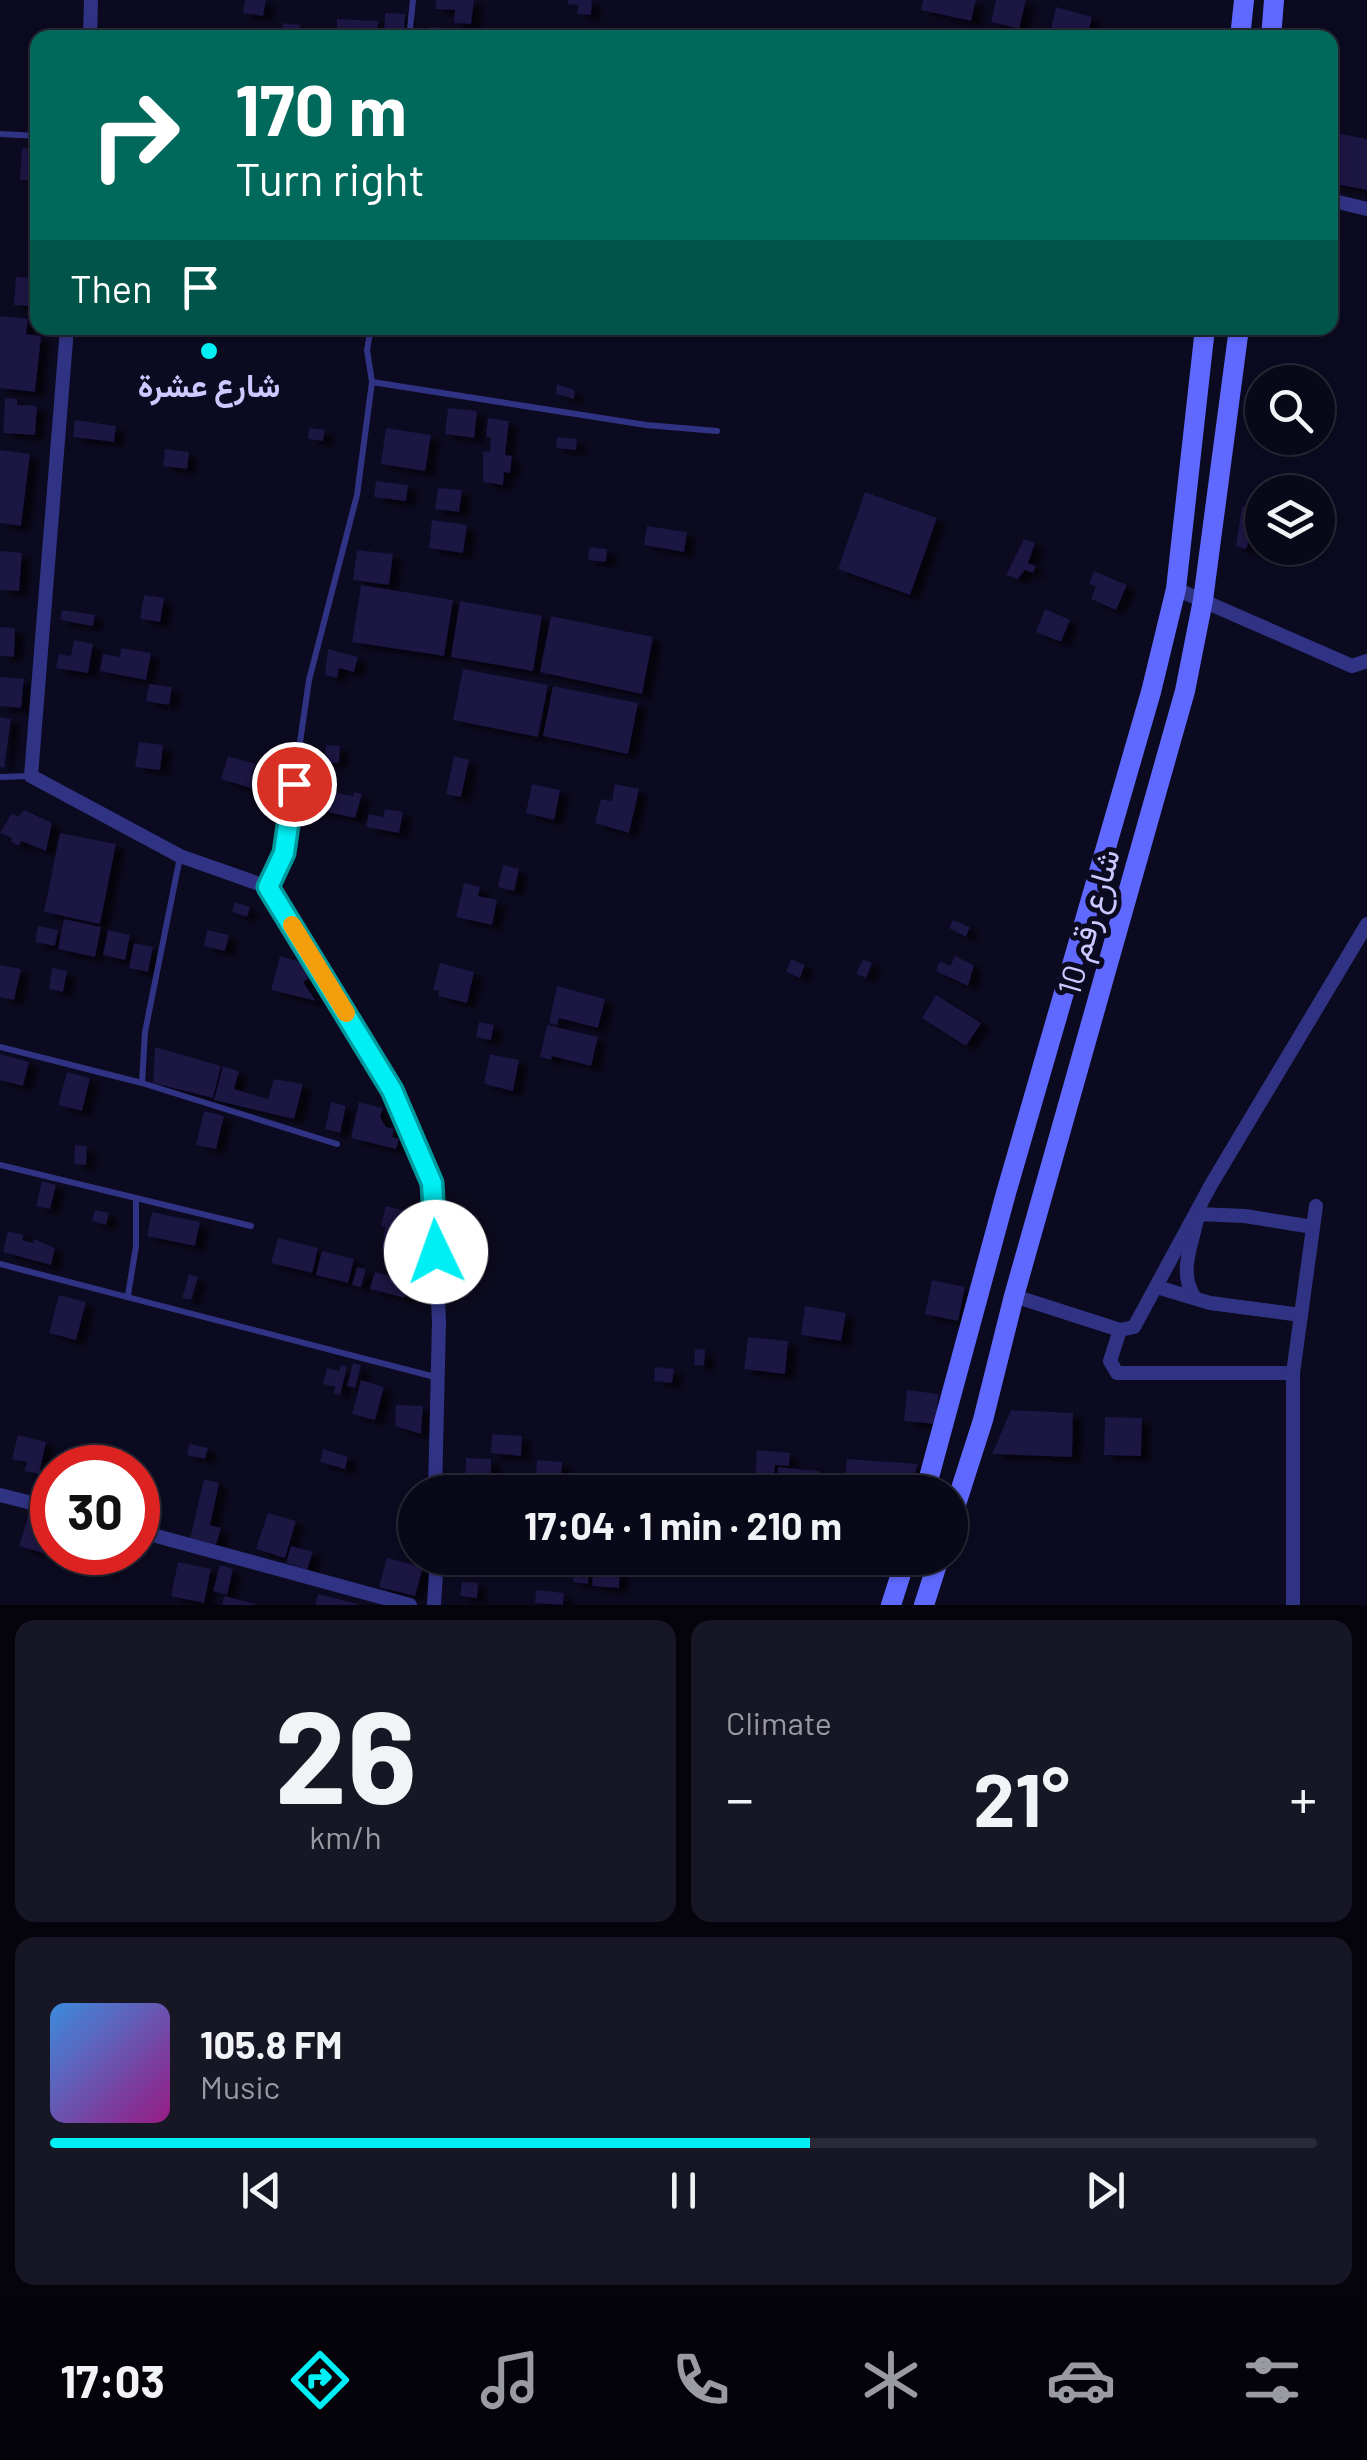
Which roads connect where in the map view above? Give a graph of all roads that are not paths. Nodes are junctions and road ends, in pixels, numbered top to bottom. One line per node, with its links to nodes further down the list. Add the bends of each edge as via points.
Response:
1 (91, 0): 5 (street)
2 (413, 0): 6 (lane)
3 (1244, 0): 7 (main road)
4 (1274, 0): 8 (main road)
5 (90, 30)
6 (411, 30)
7 (1241, 30)
8 (1271, 30)
9 (0, 134): 10 (lane)
10 (30, 136)
11 (1338, 202): 12 (street)
12 (1367, 209)
13 (66, 335): 22 (street)
14 (369, 335): 17 (lane)
15 (1204, 335): 19 (main road, شارع رقم 10)
16 (1238, 335): 20 (main road, شارع رقم 10)
17 (372, 382): 18 (lane); 25 (lane, via 357,495 310,680 284,853)
18 (718, 431)
19 (1176, 588): 20 (street); 46 (main road, شارع رقم 10)
20 (1204, 600): 21 (street, via 1352,666); 39 (main road, شارع رقم 10, via 1186,691)
21 (1367, 661)
22 (30, 776): 23 (lane); 24 (street)
23 (0, 777)
24 (180, 856): 25 (street); 28 (lane, via 145,1032)
25 (268, 887): 44 (street, via 392,1090 432,1183 440,1321)
26 (1367, 924): 33 (street)
27 (0, 1047): 28 (lane)
28 (142, 1084): 29 (lane)
29 (337, 1144)
30 (0, 1166): 31 (lane)
31 (136, 1199): 34 (lane); 38 (lane)
32 (1316, 1206): 35 (street)
33 (1198, 1214): 35 (street); 37 (street); 40 (street, via 1185,1268)
34 (251, 1226)
35 (1313, 1227): 41 (street)
36 (0, 1264): 38 (lane)
37 (1157, 1287): 40 (street); 42 (street, via 1134,1327)
38 (128, 1294): 44 (lane)
39 (1014, 1296): 42 (street); 47 (main road, شارع رقم 10)
40 (1195, 1298): 41 (street)
41 (1301, 1315): 43 (street)
42 (1120, 1330): 43 (street, via 1110,1361 1117,1374)
43 (1293, 1373): 58 (street)
44 (436, 1377): 45 (street)
45 (435, 1475)
46 (929, 1475)
47 (965, 1475)
48 (0, 1495): 49 (street)
49 (30, 1502)
50 (160, 1538): 54 (street)
51 (437, 1575): 55 (street)
52 (900, 1575): 56 (main road)
53 (934, 1575): 57 (main road)
54 (410, 1605)
55 (434, 1605)
56 (890, 1605)
57 (924, 1605)
58 (1294, 1605)

